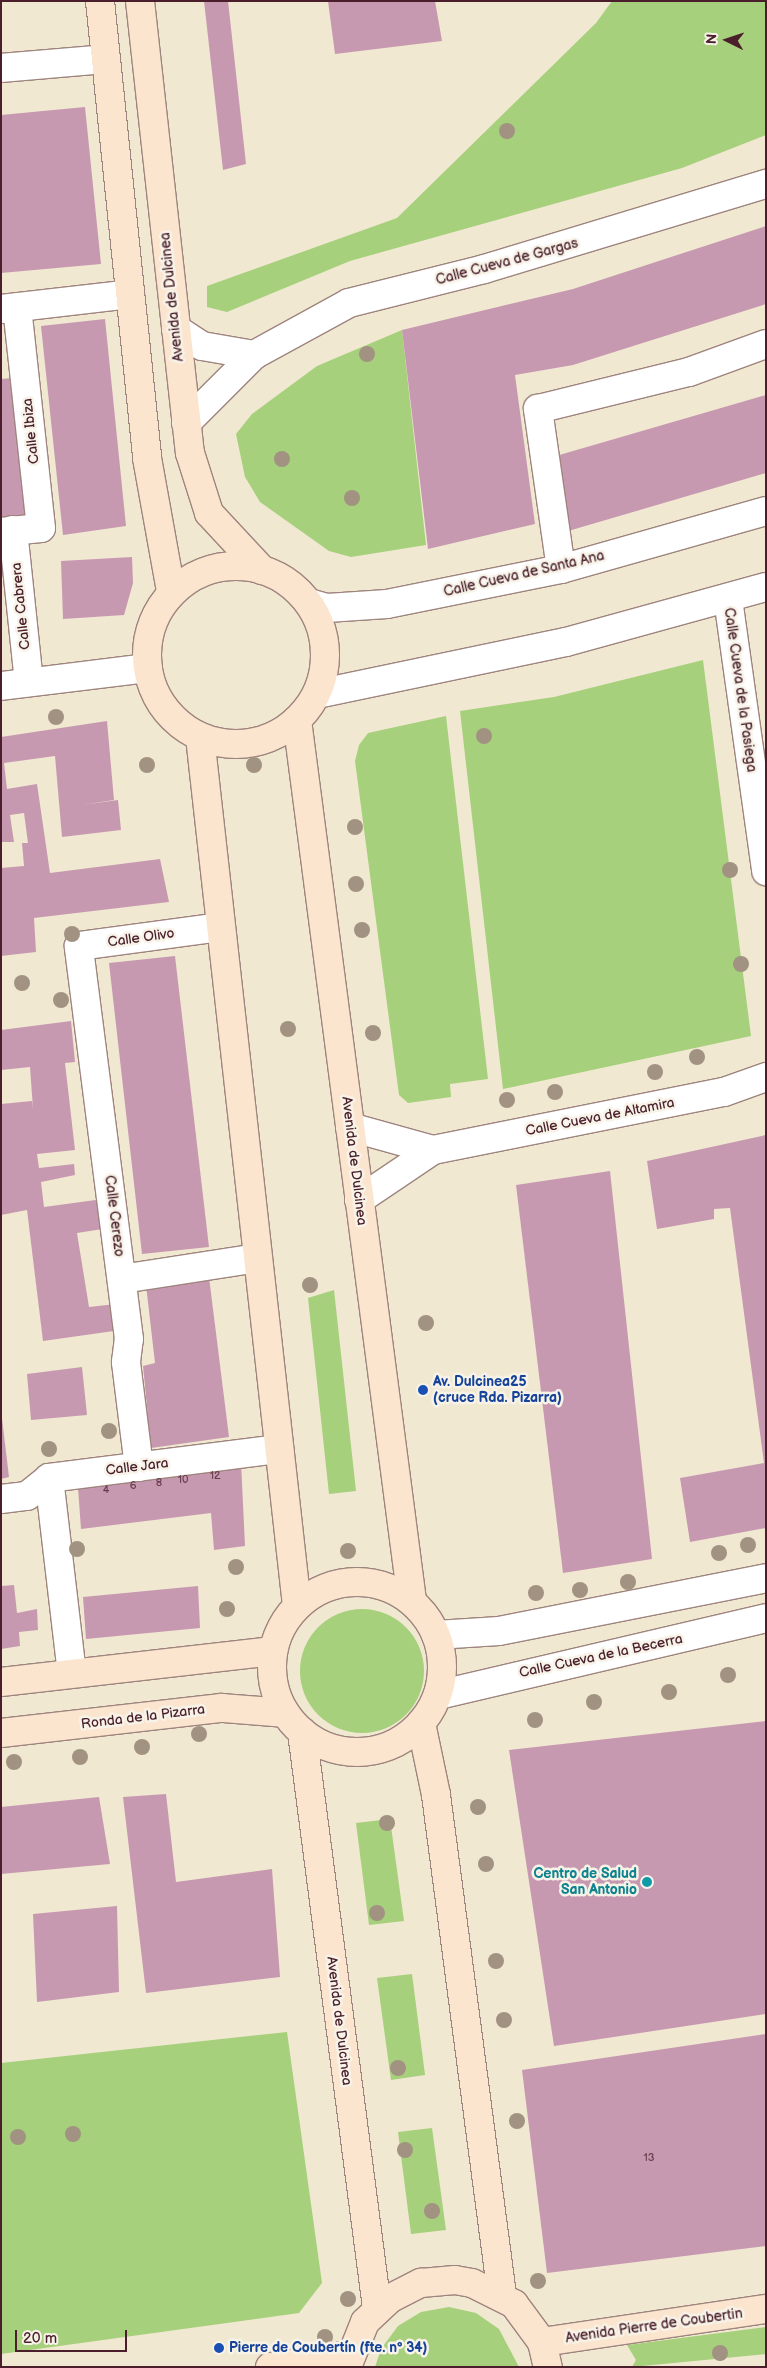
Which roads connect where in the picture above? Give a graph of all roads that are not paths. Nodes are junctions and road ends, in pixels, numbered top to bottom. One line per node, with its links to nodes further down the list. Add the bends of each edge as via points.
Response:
1 (100, 1): 3 (main road)
2 (140, 1): 8 (main road, Avenida de Dulcinea)
3 (106, 59): 4 (street); 6 (main road)
4 (1, 68)
5 (766, 184): 10 (street, Calle Cueva de Gargas, via 503,264 349,304)
6 (130, 294): 7 (street); 17 (main road, via 147,458)
7 (9, 308): 13 (street, Calle Ibiza, via 42,528)
8 (176, 329): 10 (street, via 202,346); 11 (main road, Avenida de Dulcinea)
9 (766, 344): 14 (street, via 689,372 538,410)
10 (254, 355): 11 (street, Calle Cueva de Gargas)
11 (186, 423): 15 (main road, Avenida de Dulcinea, via 190,453 209,513)
12 (766, 511): 14 (street, Calle Cueva de Santa Ana)
13 (7, 531): 21 (street, Calle Cabrera)
14 (561, 569): 19 (street, Calle Cueva de Santa Ana, via 387,604 327,608)
15 (262, 570): 17 (main road, via 213,569); 19 (main road, via 288,583)
16 (766, 587): 18 (street)
17 (171, 592): 20 (main road, via 150,635)
18 (728, 599): 23 (street, via 566,642); 26 (street, Calle Cueva de la Pasiega)
19 (309, 603): 23 (main road, via 323,635 325,663)
20 (148, 668): 21 (street); 25 (main road, via 169,714)
21 (29, 682): 22 (street)
22 (1, 686)
23 (317, 694): 24 (main road)
24 (297, 720): 25 (main road, via 260,742 220,743); 30 (main road, Avenida de Dulcinea)
25 (200, 737): 27 (main road)
26 (766, 871)
27 (221, 927): 28 (street, Calle Olivo, via 79,946); 33 (main road)
28 (81, 965): 34 (street, Calle Cerezo)
29 (766, 1078): 31 (street, Calle Cueva de Altamira, via 724,1092)
30 (350, 1127): 31 (street); 32 (main road, Avenida de Dulcinea)
31 (433, 1150): 32 (street)
32 (359, 1200): 40 (main road, Avenida de Dulcinea)
33 (257, 1258): 34 (street); 35 (main road)
34 (122, 1279): 36 (street, Calle Cerezo)
35 (279, 1449): 36 (street, Calle Jara); 41 (main road)
36 (139, 1467): 37 (street, Calle Jara)
37 (49, 1478): 38 (street, via 28,1496); 45 (street)
38 (1, 1499)
39 (766, 1578): 43 (street, via 499,1631)
40 (412, 1601): 41 (main road, via 372,1582 336,1584); 43 (main road)
41 (297, 1606): 44 (main road, via 279,1632)
42 (766, 1618): 47 (street, Calle Cueva de la Becerra, via 469,1684)
43 (436, 1635): 47 (main road, via 442,1658)
44 (273, 1651): 45 (main road); 48 (main road, via 273,1683)
45 (72, 1673): 46 (main road)
46 (1, 1682)
47 (438, 1694): 49 (main road)
48 (294, 1723): 49 (main road, via 327,1747 358,1752 382,1749); 50 (main road, Ronda de la Pizarra, via 222,1708); 52 (main road, Avenida de Dulcinea)
49 (421, 1723): 51 (main road, via 437,1805)
50 (1, 1733)
51 (502, 2295): 52 (main road, via 472,2282 438,2280 405,2289); 54 (main road, via 525,2316)
52 (377, 2308): 55 (main road, via 355,2338)
53 (766, 2309): 54 (main road, Avenida Pierre de Coubertin)
54 (545, 2354)
55 (348, 2361): 56 (main road)
56 (270, 2367)

